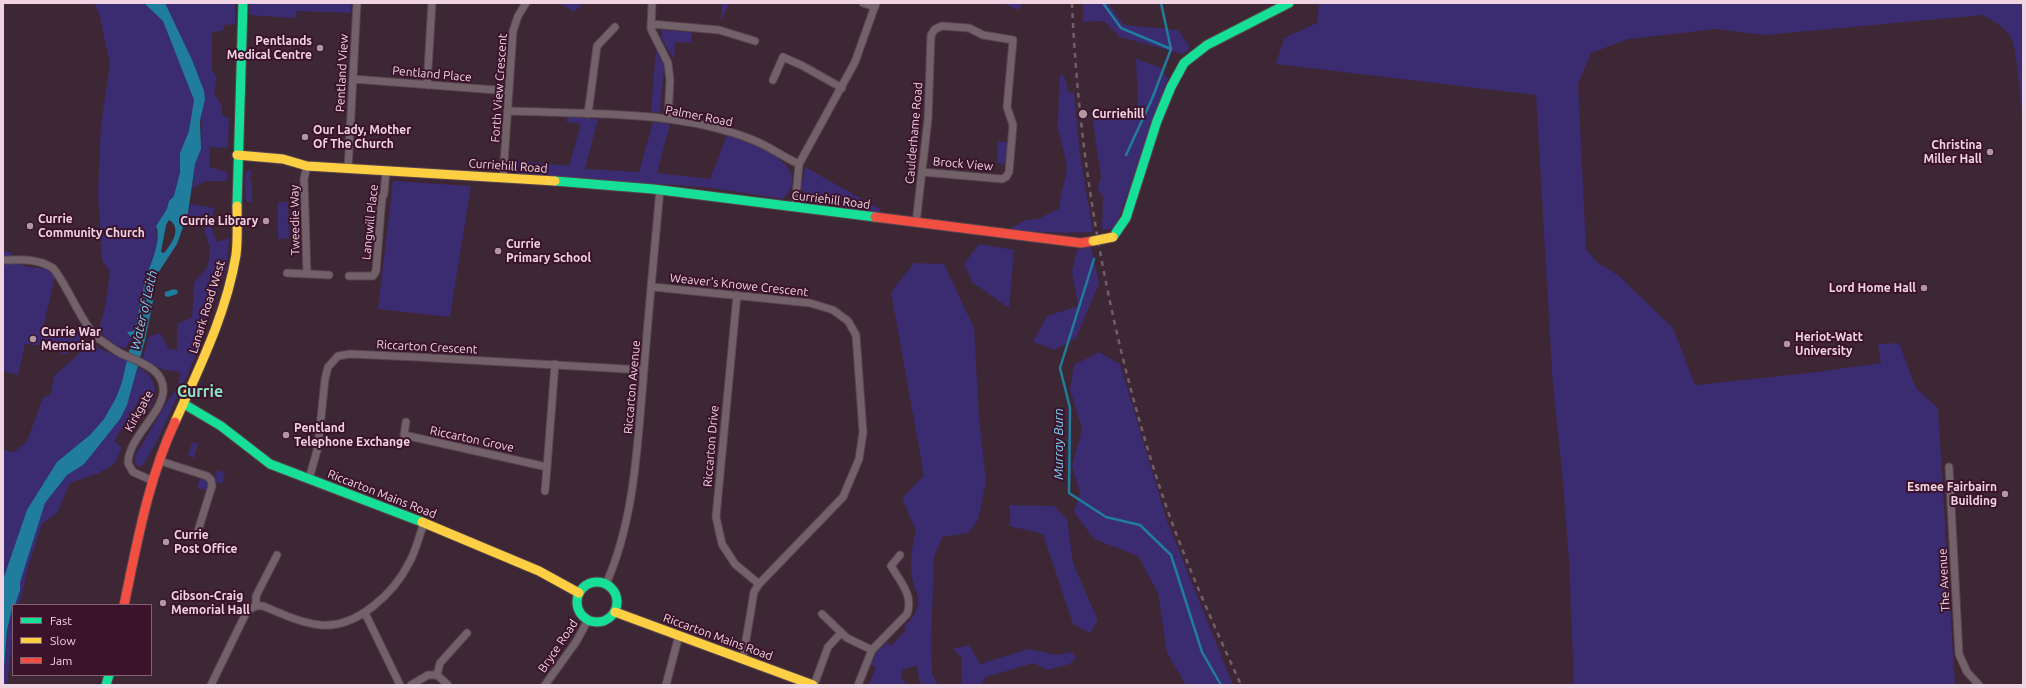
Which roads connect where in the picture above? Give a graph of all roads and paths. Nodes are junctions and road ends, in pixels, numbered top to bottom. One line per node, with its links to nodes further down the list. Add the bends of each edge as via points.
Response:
1 (243, 3): 21 (street, Lanark Road West)
2 (357, 3): 13 (street, Pentland View)
3 (432, 3): 15 (street)
4 (526, 3): 17 (street, Forth View Crescent, via 513,31)
5 (652, 3): 9 (street)
6 (863, 3): 8 (street)
7 (1289, 3): 30 (street, Curriehill Road, bridge, via 1207,45 1184,63 1157,121 1126,218 1113,237 1081,243)
8 (876, 5): 16 (street, via 861,48)
9 (651, 24): 12 (street, via 718,30); 20 (street, via 668,63)
10 (942, 26): 26 (street, Caulderhame Road, via 935,29 931,35 928,119); 26 (street, Brock View, via 970,28 983,35 1013,40 1007,108 1013,125 1009,172 1002,179)
11 (615, 27): 19 (street, via 597,46)
12 (755, 41)
13 (353, 79): 15 (street, Pentland Place); 24 (street, Pentland View)
14 (773, 80): 16 (street, via 783,57)
15 (427, 85): 17 (street, Pentland Place)
16 (842, 88): 22 (street)
17 (509, 91): 18 (street, Forth View Crescent)
18 (508, 111): 19 (street, Palmer Road); 27 (street, Forth View Crescent)
19 (588, 114): 20 (street, Palmer Road)
20 (668, 118): 22 (street, Palmer Road, via 714,127 754,140)
21 (237, 155): 23 (street, Curriehill Road, via 278,158); 40 (street, Lanark Road West, via 237,234 232,271 207,353)
22 (799, 164): 29 (street)
23 (307, 166): 24 (street, Curriehill Road); 33 (street, Tweedie Way, via 304,179)
24 (348, 169): 25 (street, Curriehill Road)
25 (386, 171): 27 (street, Curriehill Road); 35 (street, Langwill Place, via 376,271 369,277)
26 (922, 172): 30 (street, Caulderhame Road)
27 (503, 177): 28 (street, Curriehill Road)
28 (660, 190): 29 (street, Curriehill Road); 36 (street, Riccarton Avenue)
29 (794, 207): 30 (street, Curriehill Road)
30 (916, 223)
31 (3, 260): 46 (street, Kirkgate, via 30,259 52,268 95,334 159,376 162,382 161,400 130,450 128,463 133,472)
32 (287, 273): 33 (street)
33 (307, 274): 34 (street)
34 (329, 275)
35 (349, 276)
36 (653, 287): 37 (street, Weaver's Knowe Crescent); 39 (street, Riccarton Avenue)
37 (736, 295): 53 (street, Riccarton Drive, via 716,517 722,544 736,564); 53 (street, Weaver's Knowe Crescent, via 810,303 833,310 848,321 856,335 860,382 862,432 859,459 843,497)
38 (555, 364): 39 (street, Riccarton Crescent); 43 (street); 45 (street, Riccarton Crescent, via 350,354 338,356 328,367 325,379 318,447)
39 (644, 370): 52 (street, Riccarton Avenue, via 626,526)
40 (184, 404): 42 (street, Lanark Road West); 45 (street, Riccarton Mains Road, via 221,426 260,458)
41 (406, 422): 43 (street, Riccarton Grove, via 404,435)
42 (160, 461): 46 (street, Lanark Road West); 49 (street, via 204,475 211,480 212,489)
43 (547, 467): 47 (street)
44 (1949, 467): 75 (street, The Avenue, via 1959,654 1967,672)
45 (309, 479): 48 (street, Riccarton Mains Road)
46 (153, 481): 55 (street, Lanark Road West)
47 (545, 491)
48 (424, 523): 54 (street, Riccarton Mains Road, via 539,571); 58 (street, via 409,563 398,581)
49 (197, 534)
50 (277, 555): 56 (street, via 256,596)
51 (900, 555): 64 (street, via 891,566 909,595 909,608 907,614)
52 (606, 584): 54 (street, via 588,584); 57 (street, via 612,589 617,600)
53 (759, 584): 65 (street, Weaver's Knowe Crescent, via 752,600)
54 (579, 593): 60 (street, via 580,611)
55 (124, 604)
56 (256, 606): 58 (street, via 323,625 341,622); 67 (street, via 247,611)
57 (614, 612): 60 (street, via 600,622); 63 (street, Riccarton Mains Road)
58 (365, 613): 68 (street)
59 (822, 614): 62 (street)
60 (588, 620): 71 (street, Bryce Road, via 576,642)
61 (467, 633): 66 (street, via 440,663)
62 (841, 633): 64 (street); 73 (street, via 828,647)
63 (679, 635): 65 (street, Riccarton Mains Road); 72 (street)
64 (872, 650): 74 (street)
65 (743, 658): 73 (street, Riccarton Mains Road)
66 (437, 675): 69 (street, via 428,675); 70 (street)
67 (211, 685)
68 (400, 685)
69 (411, 685)
70 (448, 685)
71 (545, 685)
72 (666, 685)
73 (814, 685)
74 (858, 685)
75 (1979, 685)

